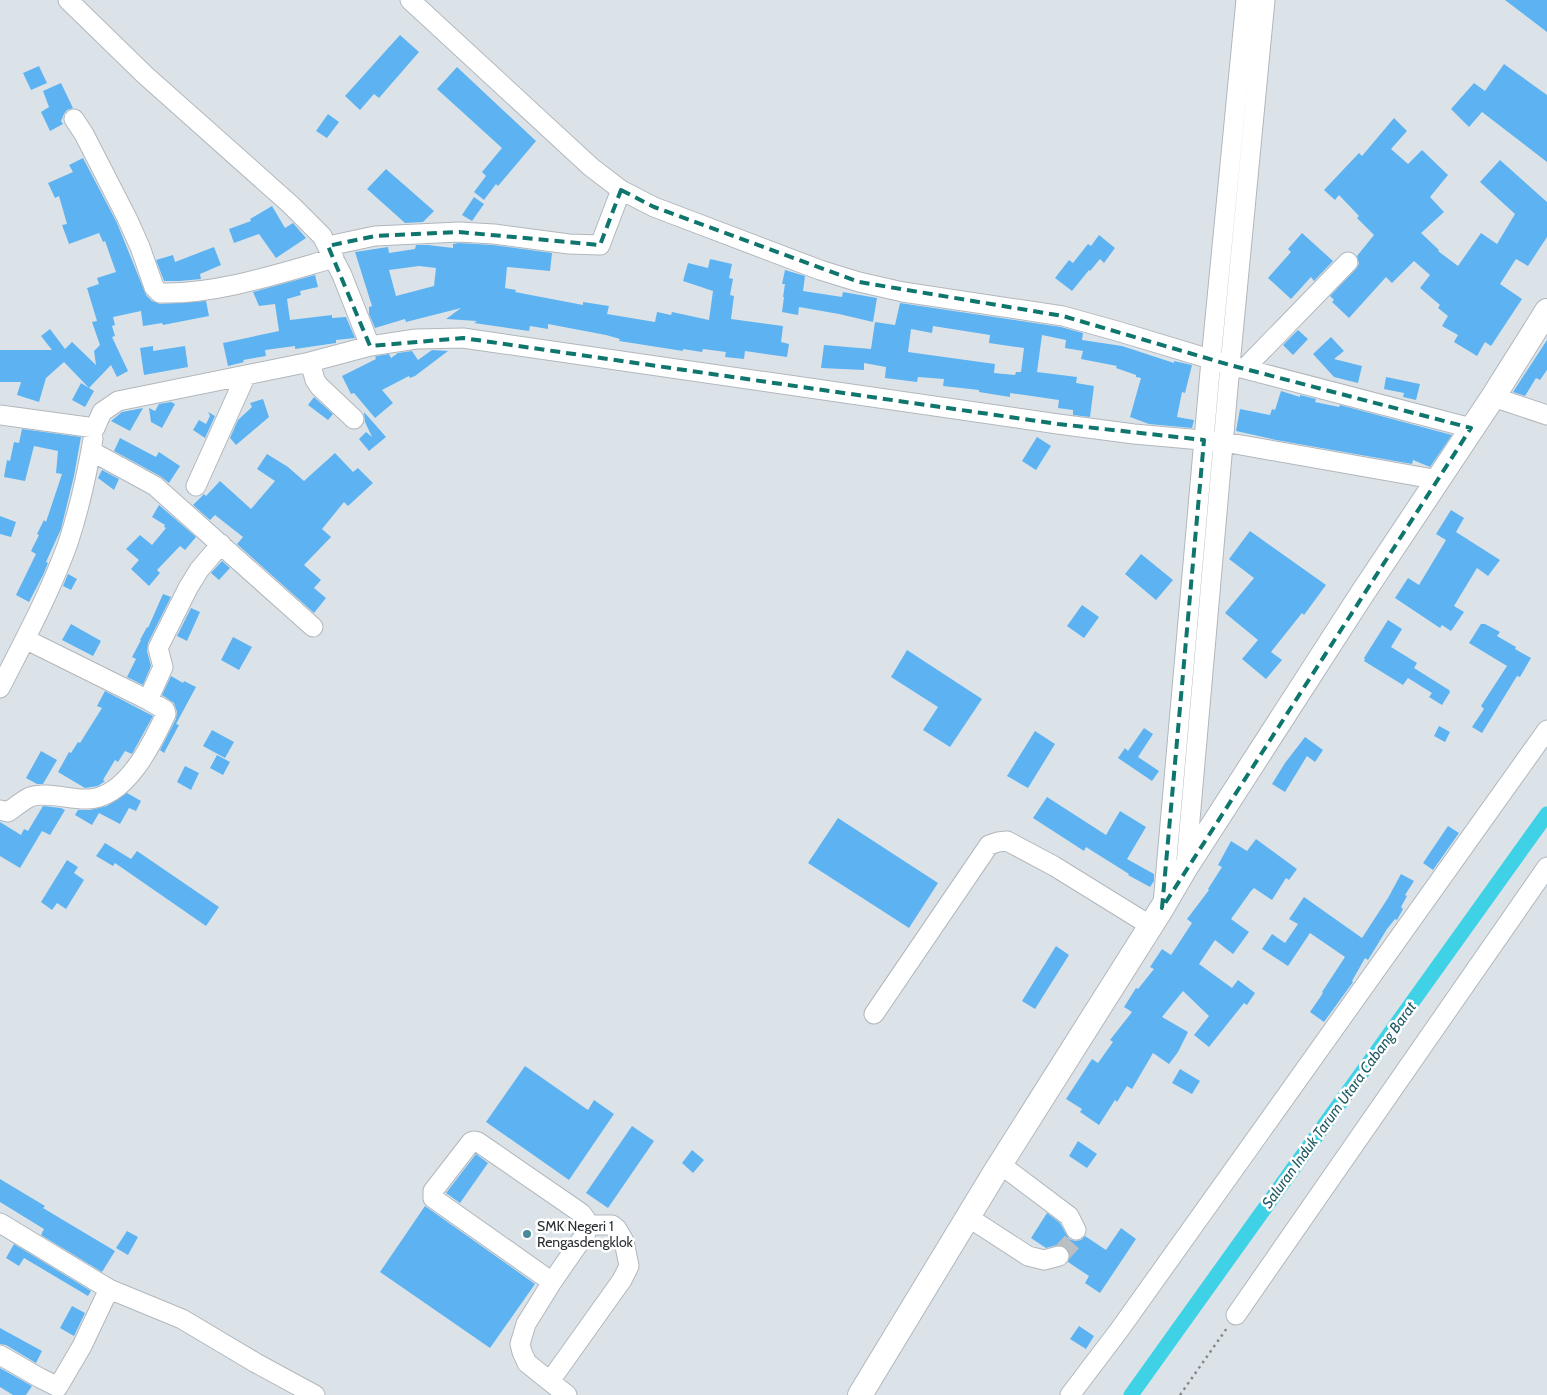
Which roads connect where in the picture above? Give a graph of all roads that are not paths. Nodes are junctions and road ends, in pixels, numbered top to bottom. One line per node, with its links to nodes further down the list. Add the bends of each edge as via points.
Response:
1 (68, 0): 7 (street, via 291,205 322,236)
2 (410, 0): 6 (street)
3 (1246, 0): 11 (street)
4 (1265, 0): 13 (street)
5 (74, 119): 7 (street, via 128,218 154,287 160,293 184,293 232,285)
6 (621, 190): 7 (street, via 600,245 459,232 375,236); 11 (street, via 654,207 859,282 903,292 1063,316)
7 (331, 252): 10 (street)
8 (1348, 262): 13 (street)
9 (1547, 310): 15 (main road)
10 (370, 346): 12 (street); 21 (street, via 416,339 462,338 1058,424)
11 (1211, 360): 13 (street); 21 (street)
12 (310, 362): 14 (street); 18 (street, via 319,386)
13 (1237, 367): 20 (street); 22 (street)
14 (246, 375): 19 (street, via 118,401 102,412); 25 (street)
15 (1493, 397): 17 (street); 20 (main road)
16 (0, 415): 19 (street)
17 (1547, 415)
18 (354, 420)
19 (95, 428): 23 (street)
20 (1471, 428): 24 (main road)
21 (1204, 440): 22 (street); 35 (street)
22 (1224, 442): 24 (street); 33 (street)
23 (91, 452): 26 (street, via 155,486); 28 (street, via 68,543)
24 (1439, 480): 33 (main road)
25 (196, 486)
26 (221, 544): 27 (street); 30 (street, via 188,588 158,648 163,667)
27 (313, 627)
28 (26, 639): 29 (street); 30 (street)
29 (0, 688)
30 (148, 700): 32 (street, via 165,710 166,714 126,780 105,795 88,799 38,795 8,812)
31 (1547, 730): 52 (street, via 1120,1330)
32 (0, 810)
33 (1186, 867): 35 (main road)
34 (1547, 867): 45 (street)
35 (1157, 917): 36 (street, via 1007,841 989,845); 37 (main road)
36 (874, 1014)
37 (1000, 1164): 38 (main road); 41 (street, via 1069,1216)
38 (968, 1217): 42 (street, via 1028,1256 1044,1260); 51 (main road)
39 (0, 1223): 44 (street)
40 (589, 1225): 43 (street); 43 (street, via 581,1214 476,1141 468,1144 433,1191 434,1200); 47 (street, via 612,1225 617,1229 624,1241 629,1266)
41 (1076, 1230)
42 (1059, 1256)
43 (552, 1282): 47 (street, via 526,1324 520,1344 527,1363)
44 (109, 1289): 48 (street, via 82,1346); 49 (street, via 182,1319)
45 (1236, 1315)
46 (0, 1355): 48 (street, via 40,1378)
47 (550, 1381): 50 (street)
48 (55, 1391)
49 (315, 1395)
50 (567, 1395)
51 (860, 1395)
52 (1070, 1395)

